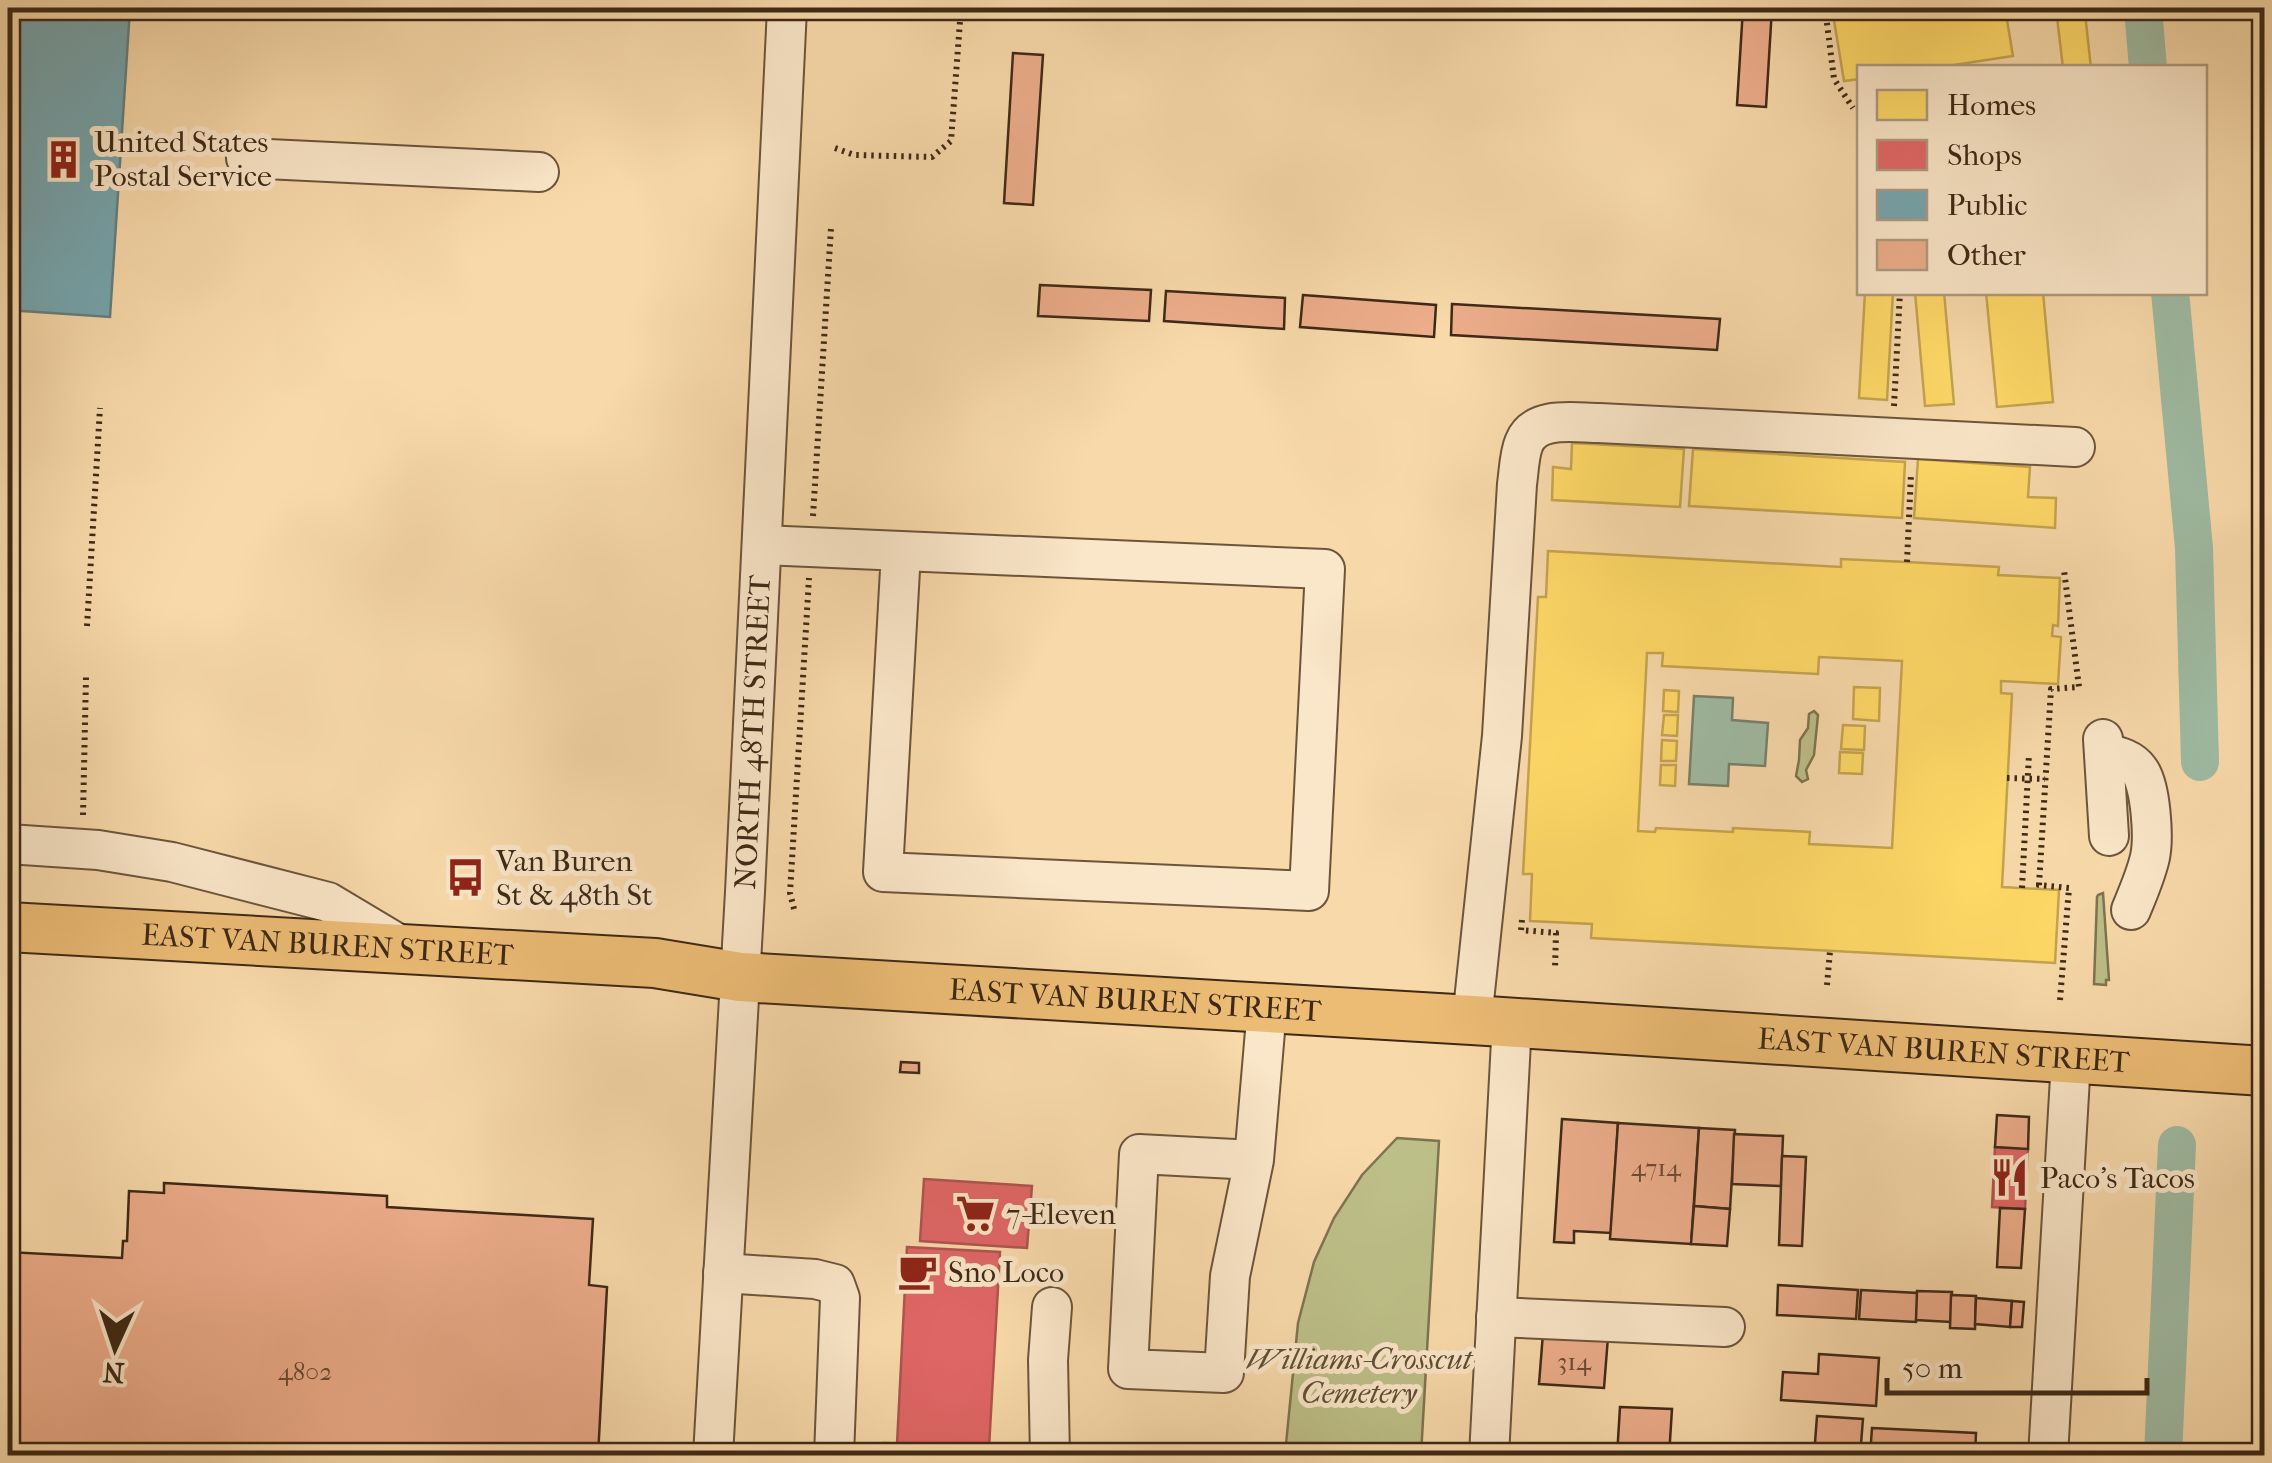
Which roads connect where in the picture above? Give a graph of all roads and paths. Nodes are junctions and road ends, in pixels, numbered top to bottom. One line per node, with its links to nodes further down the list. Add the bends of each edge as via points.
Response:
1 (787, 8): 10 (street, NORTH 48TH STREET)
2 (961, 8): 5 (path, via 951,141 932,157 854,155)
3 (1825, 8): 4 (path, via 1834,79)
4 (1853, 108)
5 (836, 148)
6 (246, 158): 7 (street)
7 (540, 172)
8 (100, 408): 13 (path)
9 (2074, 447): 33 (street, via 1599,423 1555,423 1530,433 1517,484 1502,736 1480,934)
10 (762, 544): 11 (street); 29 (street, NORTH 48TH STREET)
11 (901, 552): 11 (street, via 1325,569 1309,891 883,872)
12 (2064, 570): 18 (path, via 2079,687 2051,689)
13 (87, 626)
14 (86, 678): 19 (path)
15 (2029, 754): 17 (path)
16 (2007, 778): 17 (path)
17 (2028, 779): 18 (path); 22 (path)
18 (2045, 779): 31 (path, via 2038,885 2069,888)
19 (82, 832)
20 (2109, 836): 23 (street, via 2104,746 2142,772 2147,786 2151,852)
21 (8, 844): 26 (street, via 172,862 328,902)
22 (2022, 888)
23 (2131, 910)
24 (1523, 914): 28 (path, via 1522,930 1556,932)
25 (8, 927): 26 (main road, EAST VAN BUREN STREET)
26 (408, 949): 29 (main road, EAST VAN BUREN STREET, via 656,963)
27 (1830, 951): 30 (path)
28 (1554, 968)
29 (740, 977): 32 (main road, EAST VAN BUREN STREET); 37 (street, NORTH 48TH STREET)
30 (1827, 985)
31 (2060, 1000)
32 (1267, 1008): 33 (main road, EAST VAN BUREN STREET); 36 (street)
33 (1492, 1021): 34 (main road, EAST VAN BUREN STREET); 39 (street)
34 (2072, 1060): 35 (main road, EAST VAN BUREN STREET); 45 (street)
35 (2246, 1070)
36 (1254, 1160): 36 (street, via 1230,1276 1224,1373 1128,1369 1139,1154)
37 (723, 1273): 41 (street, NORTH 48TH STREET); 42 (street, via 835,1284 840,1298)
38 (1052, 1307): 43 (street)
39 (1496, 1316): 40 (street); 44 (street)
40 (1725, 1327)
41 (713, 1456)
42 (834, 1456)
43 (1050, 1456)
44 (1488, 1456)
45 (2048, 1456)

